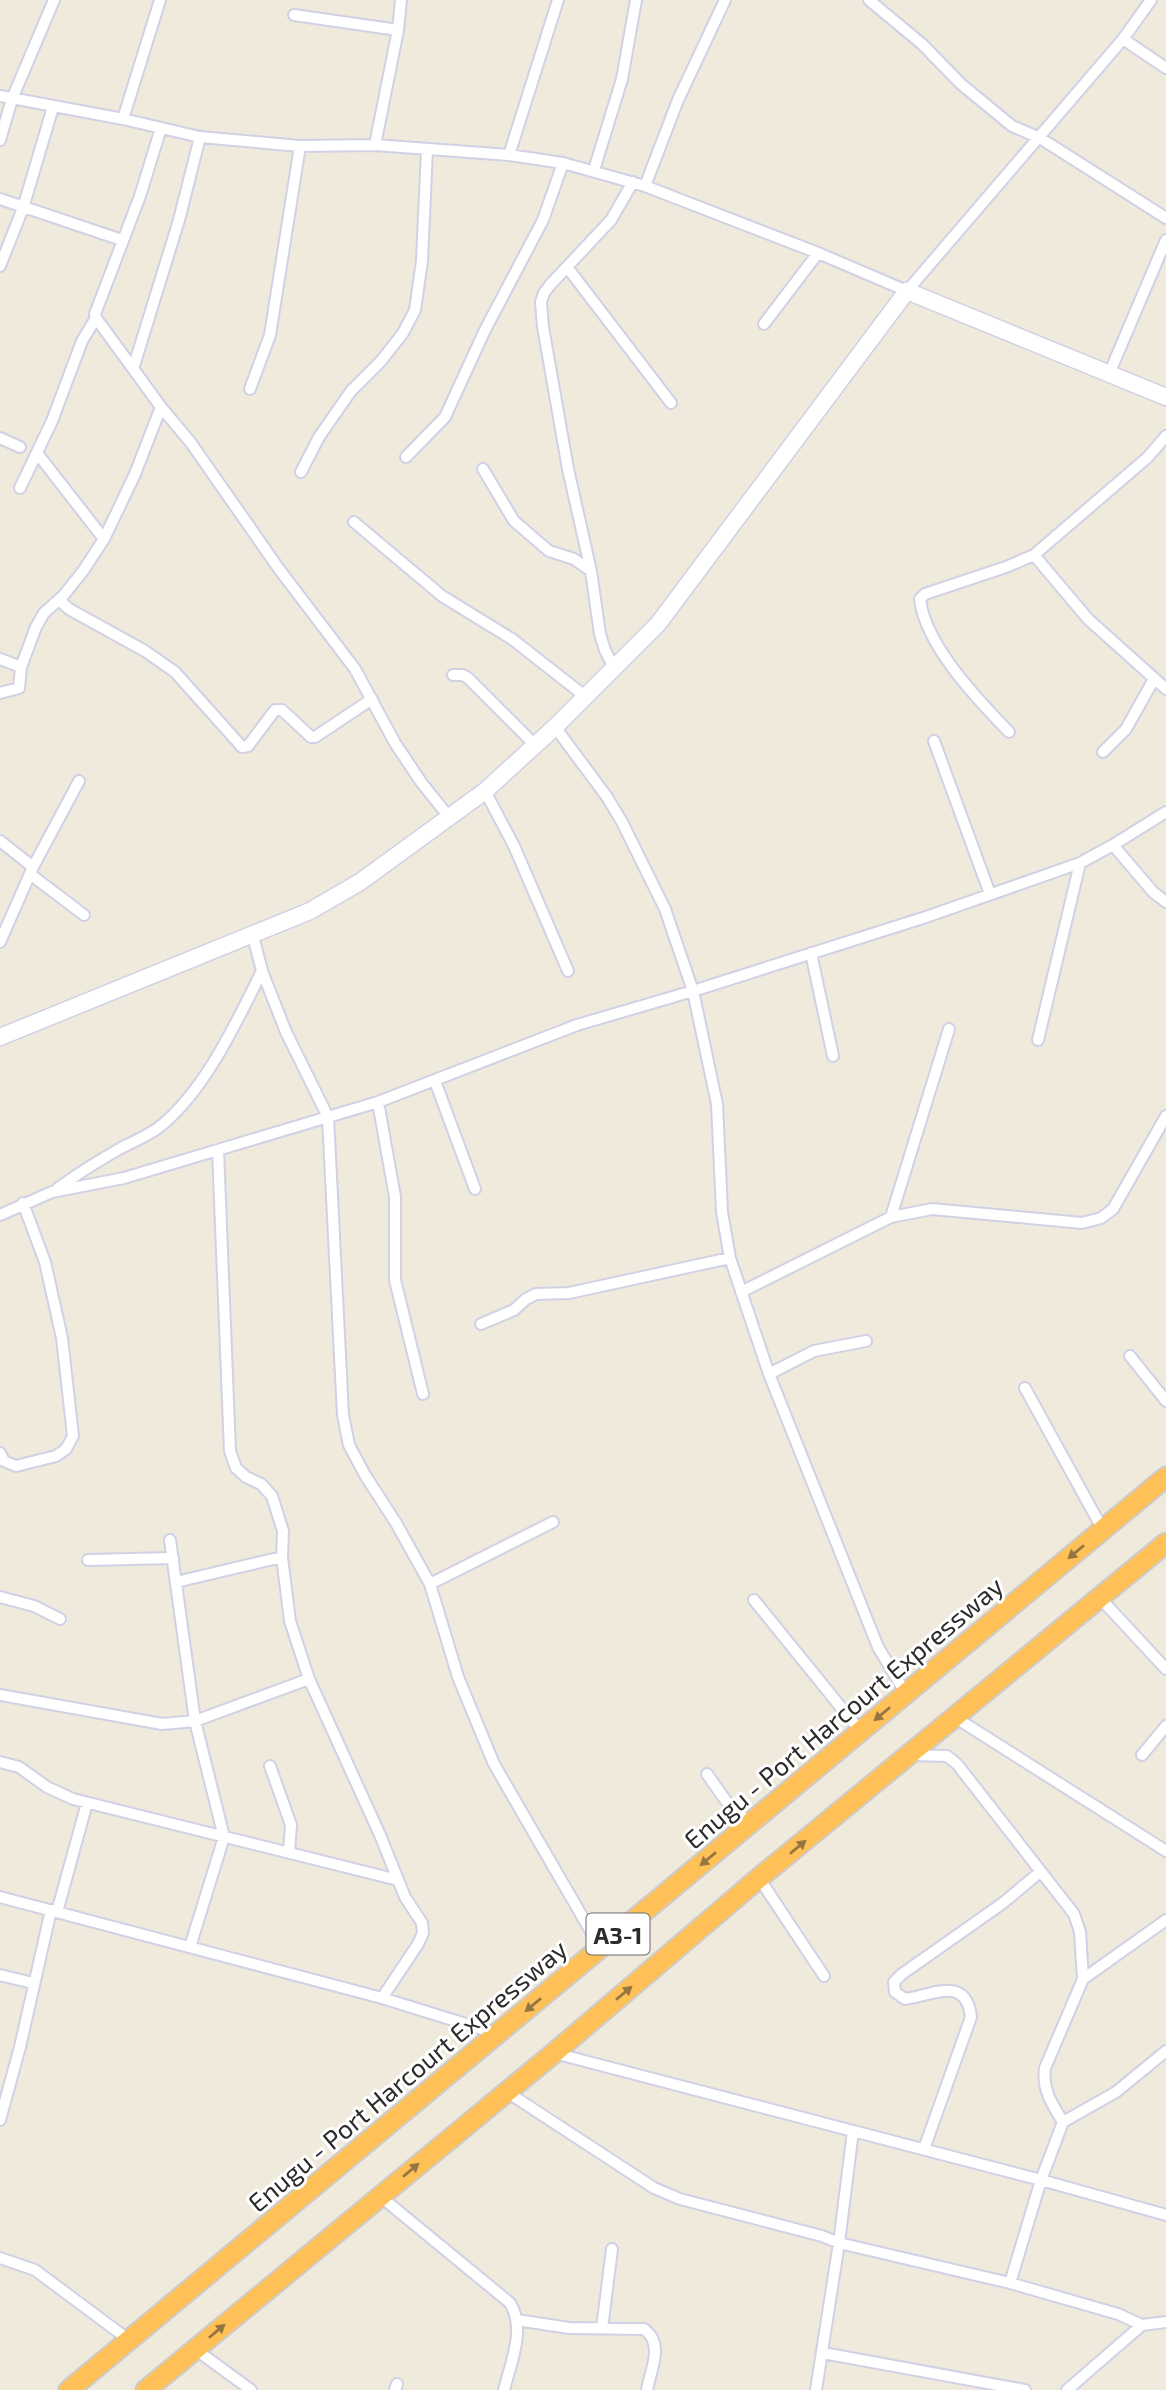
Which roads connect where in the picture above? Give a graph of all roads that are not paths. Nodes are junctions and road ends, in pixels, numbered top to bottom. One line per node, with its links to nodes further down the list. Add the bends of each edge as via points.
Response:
1 (54, 0): 14 (street)
2 (160, 0): 16 (street)
3 (401, 0): 10 (street)
4 (558, 0): 24 (street)
5 (636, 0): 26 (street, via 622,79)
6 (724, 0): 28 (street)
7 (869, 0): 19 (street, via 1012,126)
8 (1149, 1): 11 (street)
9 (293, 15): 10 (street)
10 (398, 30): 21 (street)
11 (1123, 39): 12 (street); 19 (street)
12 (1166, 68)
13 (0, 96): 14 (street)
14 (12, 99): 15 (street); 20 (street)
15 (53, 107): 16 (street); 30 (street)
16 (123, 118): 17 (street)
17 (161, 128): 18 (street); 32 (street)
18 (200, 137): 22 (street); 40 (street)
19 (1040, 138): 31 (street); 37 (street)
20 (0, 140)
21 (375, 145): 22 (street); 23 (street)
22 (300, 146): 42 (street, via 270,335)
23 (427, 149): 24 (street); 52 (street, via 415,310 402,333 351,391)
24 (509, 155): 25 (street)
25 (563, 163): 26 (street); 50 (street, via 543,220 445,417)
26 (594, 170): 27 (street)
27 (633, 182): 28 (street); 36 (street, via 611,220)
28 (645, 186): 34 (street)
29 (0, 199): 30 (street)
30 (23, 208): 32 (street); 35 (street)
31 (1166, 218)
32 (122, 240): 38 (street)
33 (1166, 240): 41 (street)
34 (818, 253): 37 (street); 39 (street)
35 (0, 266)
36 (567, 267): 44 (street); 56 (street, via 541,302)
37 (907, 291): 41 (main road); 63 (main road, via 658,624)
38 (96, 318): 40 (street); 49 (street, via 82,341)
39 (764, 324)
40 (133, 369): 45 (street)
41 (1109, 374): 43 (main road)
42 (250, 389)
43 (1166, 397)
44 (671, 404)
45 (160, 407): 55 (street); 69 (street, via 191,443)
46 (1166, 436): 57 (street, via 1148,457)
47 (0, 438): 48 (street)
48 (20, 447)
49 (37, 453): 53 (street); 55 (street)
50 (406, 457)
51 (483, 469): 58 (street, via 514,521 549,551)
52 (301, 472)
53 (20, 488)
54 (354, 523): 68 (street, via 442,596 512,639)
55 (104, 539): 60 (street)
56 (585, 544): 58 (street); 59 (street)
57 (1034, 555): 65 (street, via 1076,607); 71 (street, via 920,599 934,637 954,671)
58 (574, 559): 59 (street)
59 (591, 571): 63 (street, via 600,634)
60 (59, 600): 62 (street, via 36,627); 69 (street, via 174,672 242,747 248,746 275,710 282,710 315,737)
61 (0, 659): 62 (street)
62 (22, 667): 67 (street, via 19,688)
63 (615, 670): 68 (main road)
64 (453, 675): 73 (street, via 468,678)
65 (1154, 680): 66 (street); 74 (street, via 1126,729)
66 (1166, 690)
67 (0, 693)
68 (586, 697): 70 (main road)
69 (372, 699): 78 (street, via 395,743)
70 (555, 727): 73 (main road); 91 (street, via 622,821 665,909)
71 (1009, 732)
72 (934, 741): 83 (street)
73 (535, 745): 76 (main road)
74 (1103, 752)
75 (79, 781): 82 (street)
76 (485, 790): 78 (main road); 90 (street)
77 (1166, 812): 80 (street)
78 (449, 817): 86 (main road, via 360,882)
79 (0, 841): 82 (street)
80 (1113, 845): 81 (street); 84 (street)
81 (1080, 863): 83 (street); 94 (street)
82 (32, 871): 85 (street); 87 (street)
83 (990, 894): 88 (street)
84 (1166, 902)
85 (84, 915)
86 (253, 936): 89 (street); 93 (main road)
87 (0, 942)
88 (811, 953): 91 (street); 95 (street)
89 (262, 971): 99 (street); 102 (street, via 230,1033 177,1112)
90 (568, 971)
91 (693, 991): 96 (street, via 577,1025); 106 (street, via 717,1104 722,1212)
92 (948, 1029): 105 (street)
93 (0, 1037)
94 (1038, 1040)
95 (833, 1056)
96 (435, 1081): 97 (street); 101 (street)
97 (377, 1102): 99 (street); 113 (street, via 395,1197 395,1280)
98 (1166, 1116): 105 (street, via 1113,1209 1101,1218 1082,1223 932,1209)
99 (328, 1117): 100 (street); 125 (street, via 343,1415 349,1445)
100 (218, 1150): 102 (street, via 124,1178); 121 (street, via 230,1451 236,1468 272,1496 283,1531)
101 (475, 1189)
102 (52, 1192): 103 (street)
103 (23, 1203): 104 (street); 115 (street, via 45,1262 62,1338 73,1436 56,1456 16,1466 4,1461)
104 (0, 1214)
105 (891, 1217): 107 (street)
106 (730, 1258): 107 (street); 108 (street, via 569,1293 536,1294)
107 (741, 1292): 111 (street)
108 (481, 1324)
109 (866, 1341): 111 (street, via 814,1351)
110 (1130, 1356): 114 (street)
111 (769, 1374): 132 (street, via 878,1647)
112 (1025, 1388): 118 (street)
113 (423, 1394)
114 (1166, 1401)
115 (0, 1453)
116 (1166, 1477): 118 (highway, Enugu - Port Harcourt Expressway / A3-1)
117 (553, 1522): 125 (street)
118 (1103, 1530): 132 (highway, Enugu - Port Harcourt Expressway / A3-1, one-way to 132)
119 (170, 1540): 122 (street)
120 (1165, 1545): 127 (highway, A3-1)
121 (282, 1557): 124 (street); 131 (street, via 290,1621)
122 (173, 1558): 123 (street); 124 (street)
123 (88, 1560)
124 (176, 1583): 135 (street)
125 (430, 1584): 155 (street, via 458,1677 494,1764)
126 (0, 1597): 129 (street)
127 (1101, 1599): 130 (street); 134 (highway, A3-1)
128 (754, 1600): 137 (street)
129 (60, 1619)
130 (1166, 1670)
131 (309, 1679): 135 (street); 150 (street)
132 (906, 1694): 137 (highway, Enugu - Port Harcourt Expressway / A3-1, one-way to 137)
133 (0, 1695): 135 (street, via 144,1722)
134 (956, 1718): 138 (highway, A3-1); 146 (street)
135 (195, 1721): 145 (street)
136 (1166, 1726): 139 (street)
137 (861, 1732): 144 (highway, Enugu - Port Harcourt Expressway / A3-1)
138 (909, 1755): 148 (street, via 947,1756 957,1764); 149 (highway, A3-1, one-way to 138)
139 (1142, 1755)
140 (0, 1762): 143 (street, via 19,1767 58,1794)
141 (270, 1766): 147 (street, via 291,1825)
142 (706, 1774): 144 (street)
143 (87, 1803): 145 (street); 152 (street)
144 (750, 1824): 155 (highway, Enugu - Port Harcourt Expressway / A3-1, one-way to 155)
145 (224, 1837): 147 (street); 154 (street)
146 (1166, 1851)
147 (289, 1853): 150 (street)
148 (1040, 1872): 158 (street, via 1074,1913); 168 (street, via 894,1982 895,1992 905,1999 947,1990 970,2005 971,2017)
149 (759, 1878): 157 (street); 163 (highway, A3-1, one-way to 149)
150 (398, 1880): 160 (street, via 423,1933)
151 (0, 1897): 152 (street)
152 (54, 1911): 154 (street); 159 (street)
153 (1166, 1920): 158 (street)
154 (190, 1947): 160 (street)
155 (601, 1949): 161 (highway, Enugu - Port Harcourt Expressway / A3-1, one-way to 161)
156 (0, 1975): 159 (street)
157 (824, 1976)
158 (1083, 1979): 166 (street, via 1043,2082)
159 (33, 1983): 165 (street)
160 (382, 1997): 161 (street)
161 (498, 2034): 180 (highway, Enugu - Port Harcourt Expressway / A3-1)
162 (1166, 2051): 166 (street, via 1116,2092)
163 (554, 2053): 164 (highway, A3-1); 167 (street)
164 (507, 2091): 170 (highway, A3-1, one-way to 164); 172 (street, via 654,2188)
165 (0, 2120)
166 (1063, 2122): 169 (street)
167 (853, 2130): 168 (street); 172 (street)
168 (924, 2149): 169 (street)
169 (1041, 2180): 171 (street); 175 (street)
170 (380, 2196): 176 (street, via 510,2303); 181 (highway, A3-1, one-way to 170)
171 (1166, 2216)
172 (839, 2243): 175 (street); 182 (street)
173 (612, 2249): 179 (street)
174 (0, 2258): 180 (street, via 35,2270)
175 (1010, 2283): 178 (street)
176 (517, 2320): 179 (street); 186 (street)
177 (1166, 2322): 178 (street)
178 (1142, 2325): 190 (street)
179 (602, 2328): 187 (street, via 649,2332 655,2362)
180 (129, 2340): 183 (highway, Enugu - Port Harcourt Expressway / A3-1)
181 (195, 2349): 184 (highway, A3-1); 185 (street)
182 (822, 2353): 188 (street); 189 (street)
183 (69, 2390)
184 (146, 2390)
185 (251, 2390)
186 (504, 2390)
187 (647, 2390)
188 (816, 2390)
189 (1025, 2390)
190 (1067, 2390)

